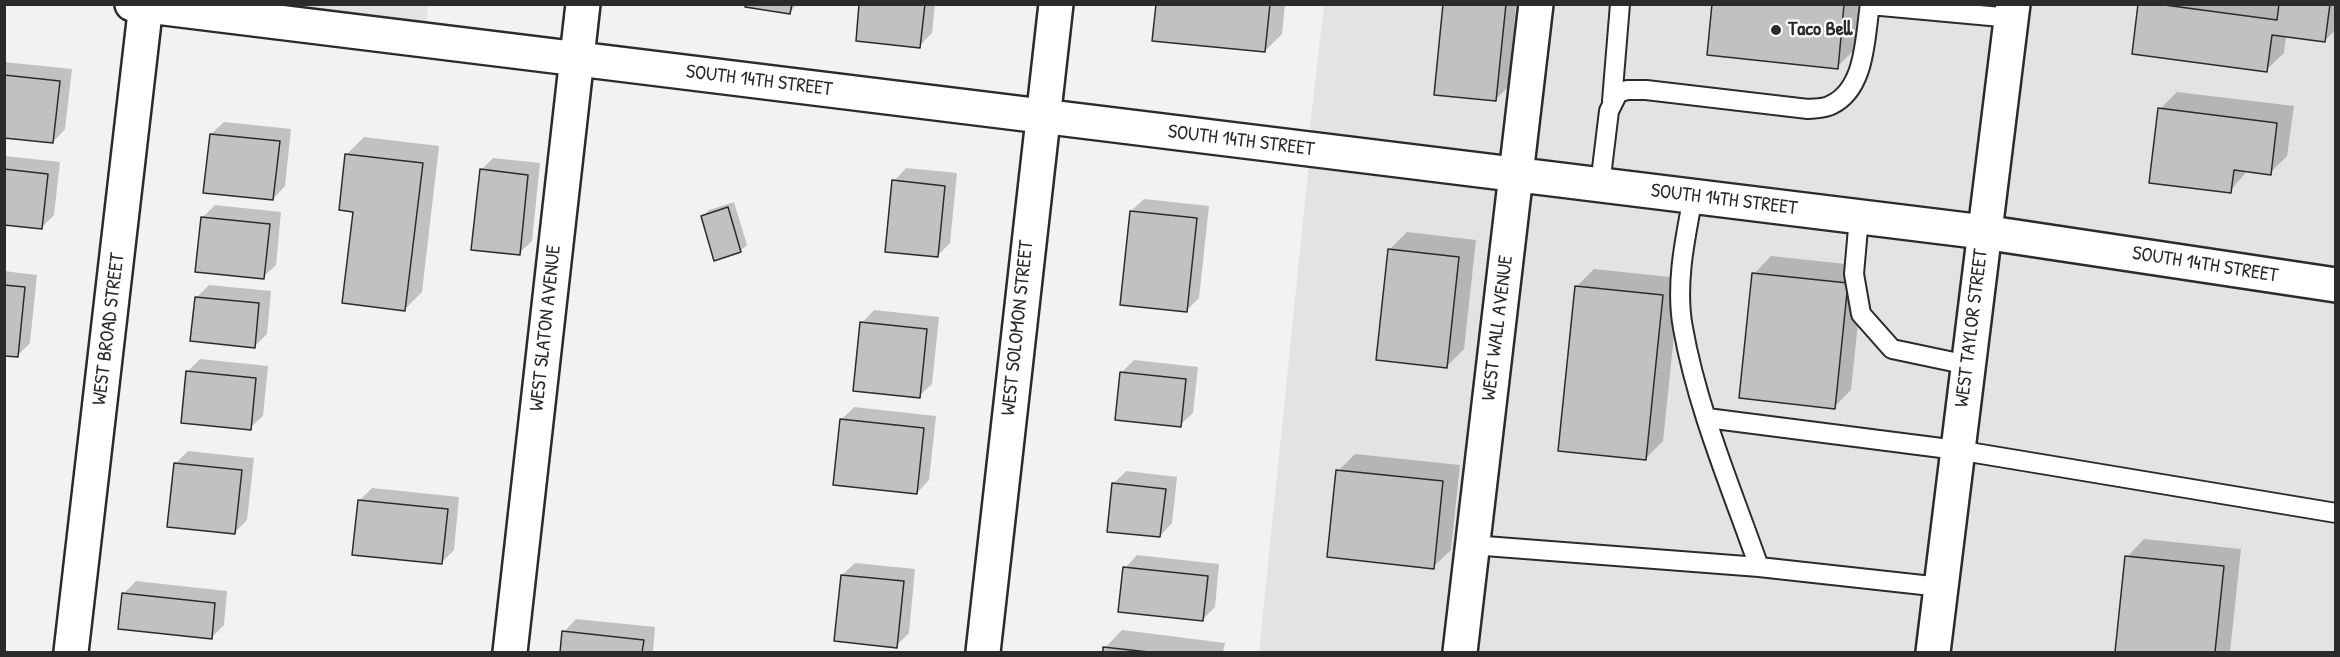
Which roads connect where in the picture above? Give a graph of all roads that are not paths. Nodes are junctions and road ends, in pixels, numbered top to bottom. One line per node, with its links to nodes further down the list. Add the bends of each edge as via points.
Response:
1 (583, 4): 8 (street, WEST SLATON AVENUE)
2 (1056, 4): 10 (street, WEST SOLOMON STREET)
3 (1536, 4): 11 (street, WEST WALL AVENUE)
4 (1620, 4): 9 (lane)
5 (141, 5): 8 (street, SOUTH 14TH STREET); 24 (street, WEST BROAD STREET)
6 (1870, 5): 7 (lane); 9 (lane, via 1857,76 1847,92 1828,107 1808,109 1646,90 1627,90)
7 (2013, 11): 15 (street, WEST TAYLOR STREET)
8 (576, 59): 10 (street, SOUTH 14TH STREET); 25 (street, WEST SLATON AVENUE)
9 (1612, 101): 12 (lane)
10 (1042, 117): 11 (street, SOUTH 14TH STREET); 26 (street, WEST SOLOMON STREET)
11 (1516, 175): 12 (street, SOUTH 14TH STREET); 21 (street, WEST WALL AVENUE)
12 (1600, 185): 13 (street, SOUTH 14TH STREET)
13 (1693, 197): 14 (street, SOUTH 14TH STREET); 18 (lane, via 1681,267 1682,327)
14 (1859, 217): 15 (street, SOUTH 14TH STREET); 17 (lane, via 1854,284 1861,314 1892,349)
15 (1983, 232): 16 (street, SOUTH 14TH STREET); 17 (street, WEST TAYLOR STREET)
16 (2336, 285)
17 (1968, 365): 19 (street, WEST TAYLOR STREET)
18 (1707, 418): 19 (lane); 22 (lane)
19 (1958, 450): 20 (lane); 23 (street, WEST TAYLOR STREET)
20 (2336, 513)
21 (1472, 545): 22 (lane); 27 (street, WEST WALL AVENUE)
22 (1759, 567): 23 (lane)
23 (1941, 587): 28 (street, WEST TAYLOR STREET)
24 (71, 652)
25 (510, 652)
26 (983, 652)
27 (1460, 652)
28 (1933, 652)

